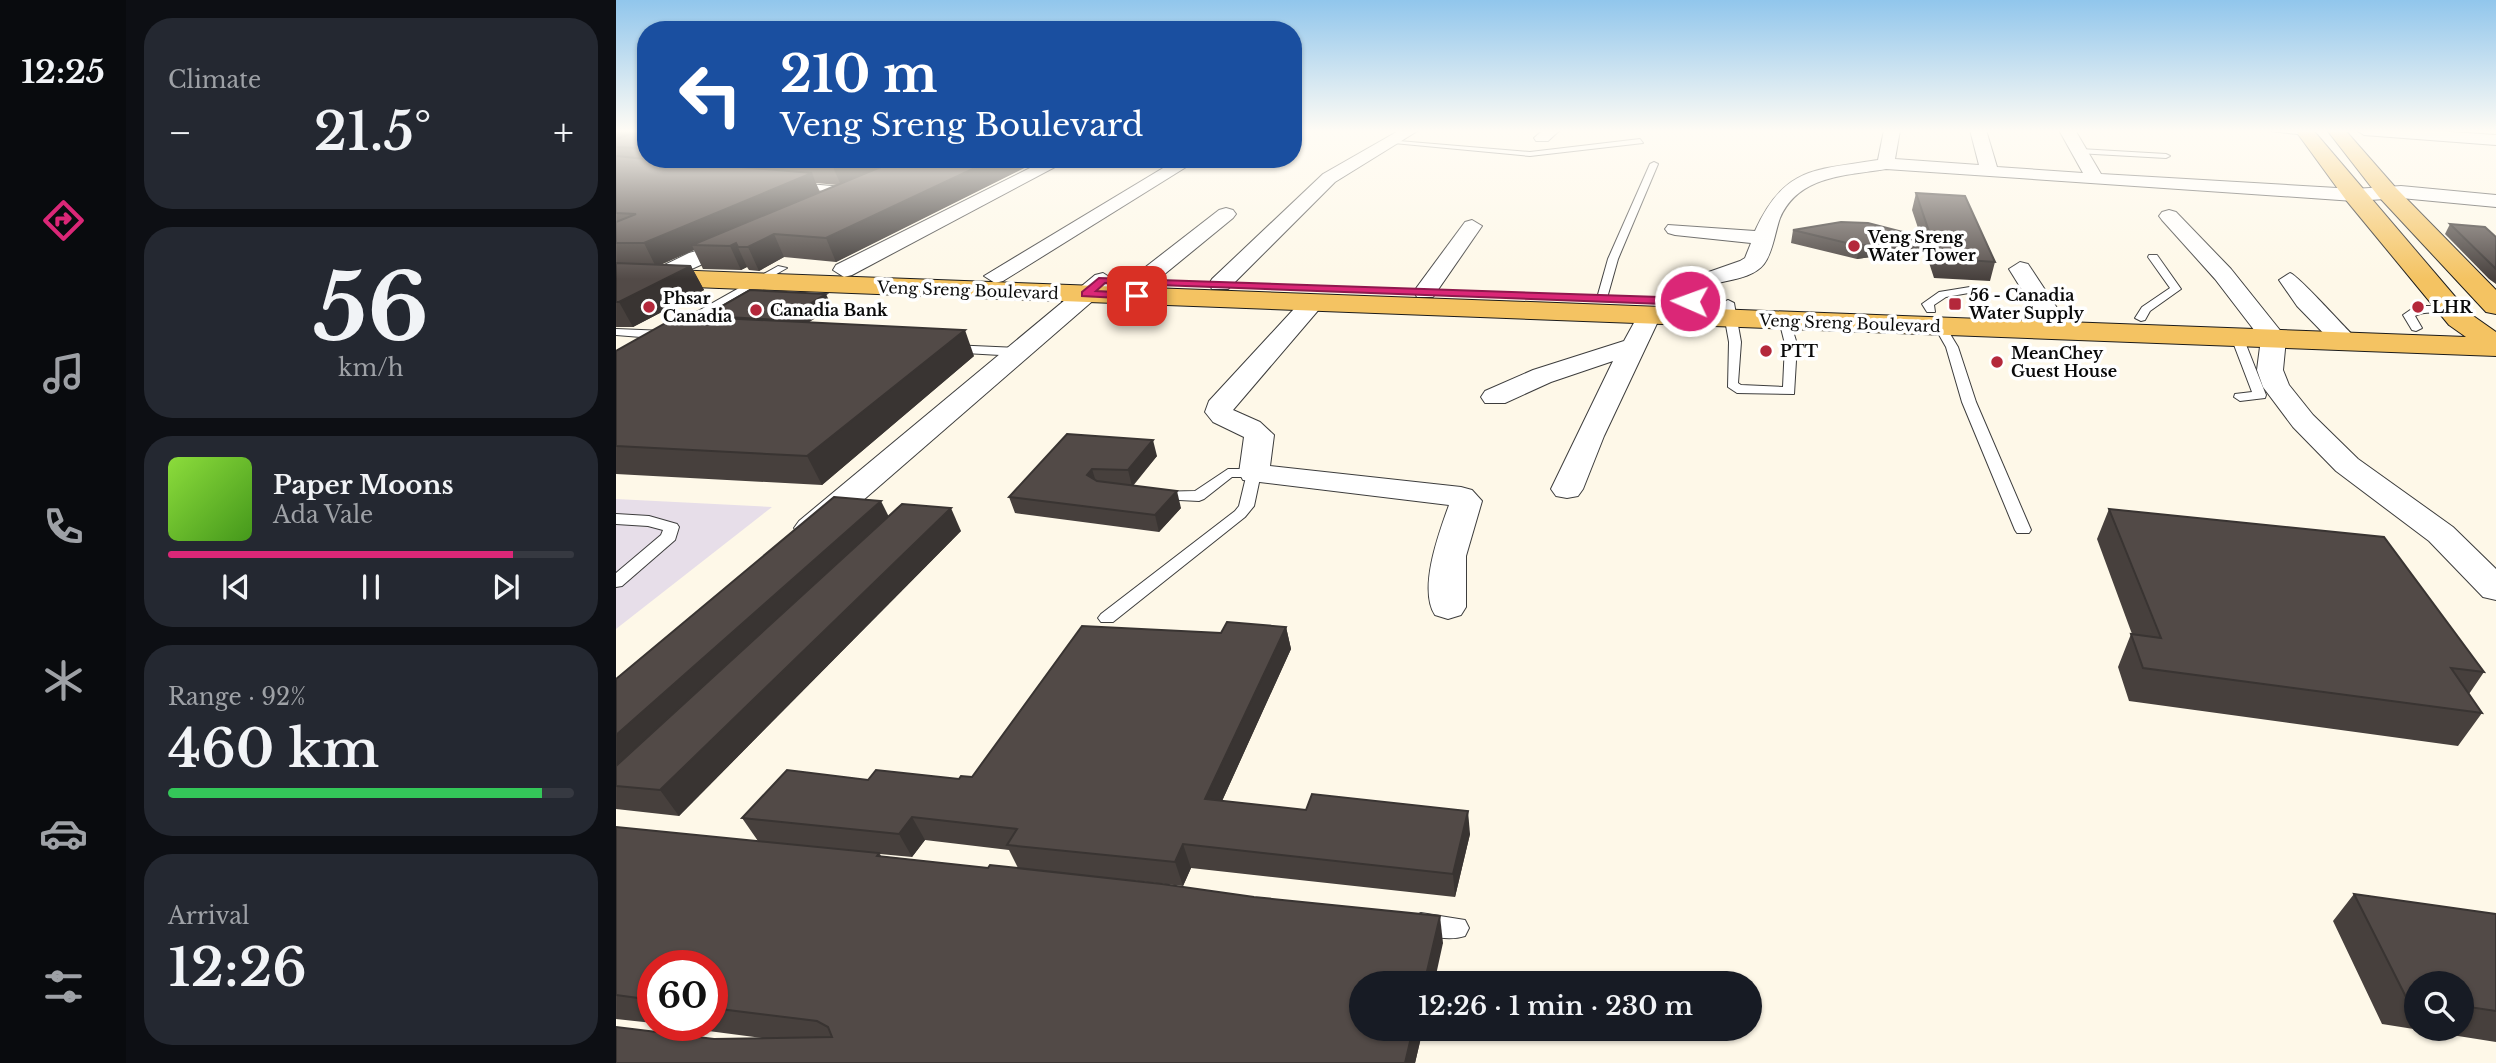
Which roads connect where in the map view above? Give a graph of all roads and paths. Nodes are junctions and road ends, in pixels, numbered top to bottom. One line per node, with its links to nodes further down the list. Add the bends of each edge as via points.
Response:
1 (1022, 180): 27 (street)
2 (1156, 180): 29 (street)
3 (1327, 180): 34 (street)
4 (1647, 180): 39 (lane, via 1613,259)
5 (1805, 180): 21 (street, via 1779,198)
6 (2105, 180): 13 (street)
7 (2342, 180): 13 (main road)
8 (2378, 180): 12 (main road)
9 (791, 186): 11 (lane)
10 (860, 188): 11 (lane); 15 (street)
11 (844, 190): 15 (lane)
12 (2388, 192): 13 (street); 14 (street); 35 (main road)
13 (2354, 195): 43 (main road)
14 (2496, 201)
15 (823, 204)
16 (1226, 214): 32 (street)
17 (2169, 216): 51 (street)
18 (1472, 226): 38 (street)
19 (1675, 229): 21 (street)
20 (757, 232): 23 (street, via 714,255)
21 (1762, 238): 40 (street, via 1755,261 1738,271 1695,282 1688,287)
22 (2153, 257): 48 (lane, via 2176,289 2146,309)
23 (690, 261): 24 (main road, Veng Sreng Boulevard); 25 (main road, Veng Sreng Boulevard); 30 (street)
24 (616, 262)
25 (782, 268): 27 (main road, Veng Sreng Boulevard); 33 (lane)
26 (2020, 269): 45 (street)
27 (844, 270): 29 (main road, Veng Sreng Boulevard)
28 (616, 276): 30 (main road, Veng Sreng Boulevard)
29 (995, 276): 36 (main road, Veng Sreng Boulevard)
30 (656, 278): 33 (main road, Veng Sreng Boulevard)
31 (2290, 280): 53 (street)
32 (1142, 281): 34 (main road, Veng Sreng Boulevard); 36 (main road, Veng Sreng Boulevard)
33 (757, 282): 36 (main road, Veng Sreng Boulevard); 54 (lane)
34 (1220, 284): 38 (main road, Veng Sreng Boulevard)
35 (2485, 285): 42 (main road)
36 (1095, 287): 41 (main road, Veng Sreng Boulevard); 61 (street)
37 (1976, 289): 47 (lane, via 1943,294 1928,304)
38 (1424, 292): 39 (main road, Veng Sreng Boulevard)
39 (1602, 298): 40 (main road, Veng Sreng Boulevard)
40 (1690, 301): 44 (main road, Veng Sreng Boulevard)
41 (1313, 302): 46 (main road, Veng Sreng Boulevard); 64 (street, via 1219,407 1224,418 1259,435)
42 (2496, 306)
43 (2450, 309): 50 (lane, via 2420,308 2409,315); 57 (main road)
44 (1729, 310): 46 (main road, Veng Sreng Boulevard); 47 (main road, Veng Sreng Boulevard); 49 (main road, Veng Sreng Boulevard); 49 (lane, via 1735,342 1733,387 1789,391 1791,344)
45 (2049, 314): 47 (main road, Veng Sreng Boulevard); 48 (main road, Veng Sreng Boulevard)
46 (1649, 315): 58 (street)
47 (1936, 318): 49 (main road, Veng Sreng Boulevard); 56 (main road, Veng Sreng Boulevard); 68 (lane, via 1952,347 1969,402)
48 (2141, 318): 51 (main road, Veng Sreng Boulevard)
49 (1785, 320)
50 (2416, 328): 53 (main road, Veng Sreng Boulevard); 57 (main road, Veng Sreng Boulevard)
51 (2268, 330): 53 (main road, Veng Sreng Boulevard); 56 (main road, Veng Sreng Boulevard); 71 (street, via 2270,370 2276,387 2303,421 2347,465 2441,534)
52 (616, 332): 54 (lane)
53 (2336, 333): 57 (main road, Veng Sreng Boulevard)
54 (661, 335): 55 (lane); 59 (lane)
55 (688, 336)
56 (2237, 337): 63 (lane, via 2260,395)
57 (2491, 338)
58 (1634, 346): 62 (street, via 1542,376); 65 (street)
59 (639, 347)
60 (935, 348): 61 (lane)
61 (1018, 352): 69 (street)
62 (1495, 397)
63 (2241, 397)
64 (1254, 473): 66 (lane, via 1228,473 1199,496); 72 (street, via 1461,497 1465,501 1449,556); 73 (lane, via 1240,514)
65 (1567, 489)
66 (1142, 494)
67 (616, 519): 70 (lane, via 670,527 669,537)
68 (2023, 530)
69 (785, 550)
70 (616, 582)
71 (2496, 589)
72 (1448, 607)
73 (1107, 618)
74 (1402, 922): 75 (lane)
75 (1457, 928)

